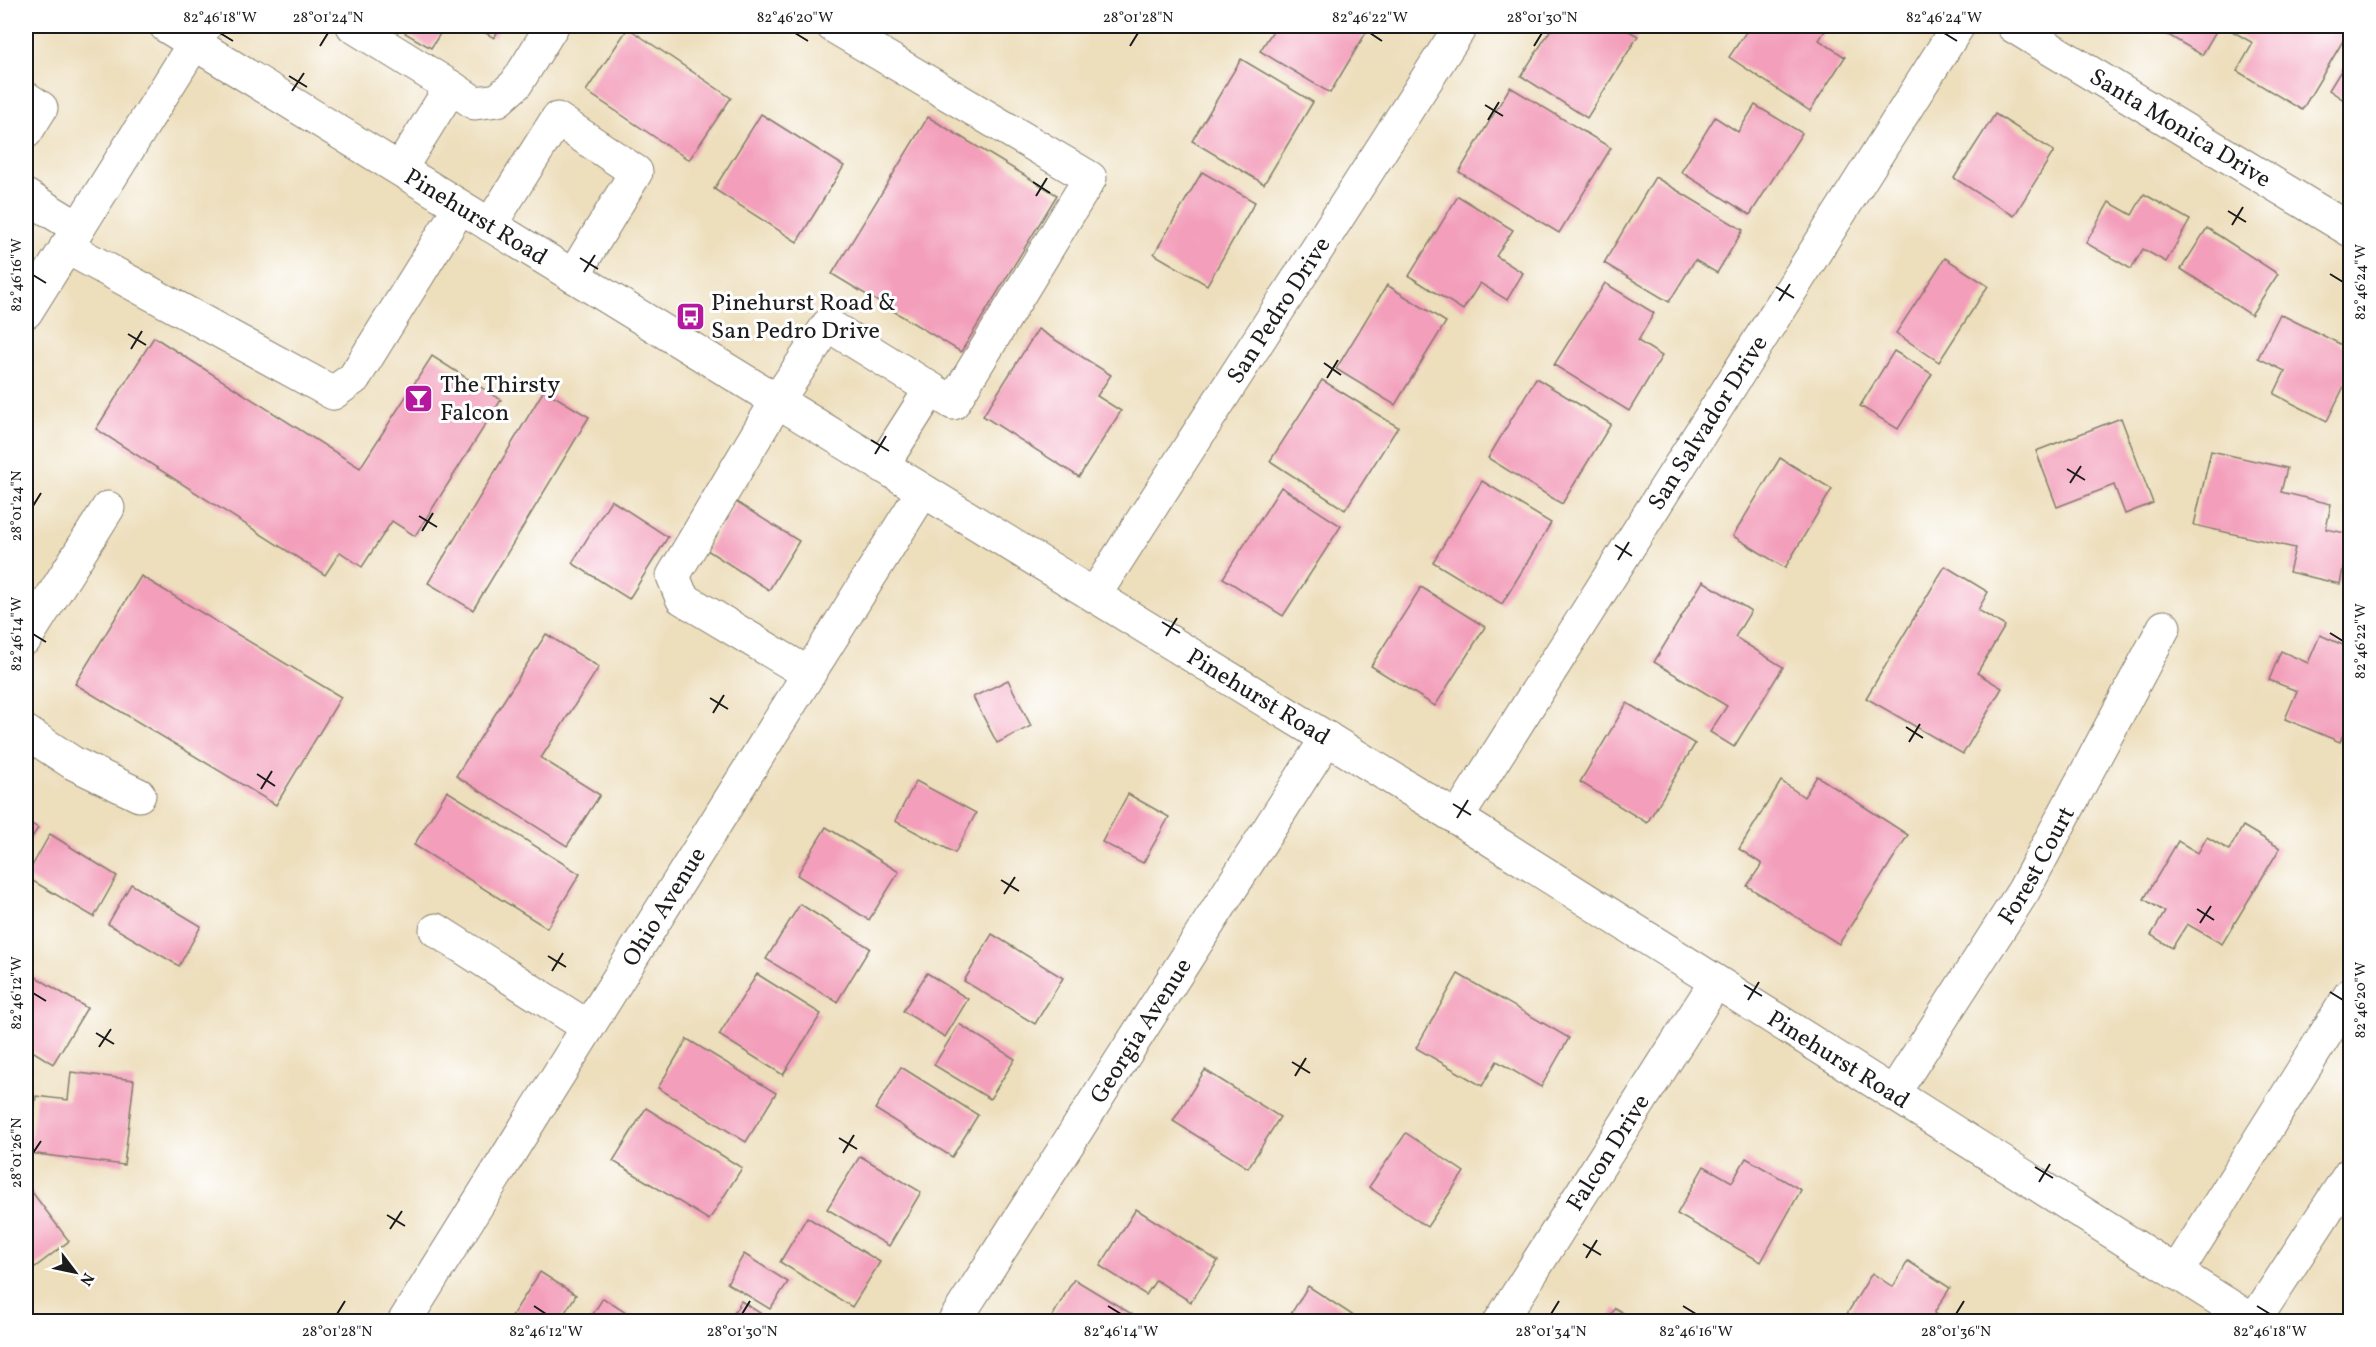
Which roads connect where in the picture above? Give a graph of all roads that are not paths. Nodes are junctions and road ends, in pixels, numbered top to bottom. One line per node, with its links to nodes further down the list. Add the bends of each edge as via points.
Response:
1 (166, 26): 8 (street, Pinehurst Road)
2 (353, 26): 9 (street)
3 (552, 26): 9 (street, via 516,84 498,100 475,104)
4 (833, 26): 20 (street, via 1090,178)
5 (1461, 26): 25 (street, San Pedro Drive)
6 (1958, 26): 32 (street, San Salvador Drive)
7 (2013, 26): 16 (street, Santa Monica Drive)
8 (200, 35): 12 (street, Pinehurst Road); 17 (street)
9 (451, 87): 12 (street)
10 (26, 98): 11 (street, via 41,108)
11 (26, 132)
12 (400, 170): 14 (street, Pinehurst Road)
13 (26, 196): 17 (street)
14 (460, 207): 15 (street, Pinehurst Road); 17 (street, via 354,378 333,393)
15 (490, 225): 18 (street, Pinehurst Road); 18 (street, via 557,119 636,172)
16 (2350, 230)
17 (72, 238): 19 (street)
18 (573, 276): 21 (street, Pinehurst Road)
19 (26, 312)
20 (942, 396): 21 (street, via 828,325); 22 (street)
21 (777, 401): 22 (street, Pinehurst Road); 28 (street, via 673,576 682,598)
22 (882, 466): 23 (street, Pinehurst Road)
23 (923, 491): 25 (street, Pinehurst Road); 28 (street, Ohio Avenue)
24 (108, 508): 27 (street)
25 (1095, 594): 30 (street, Pinehurst Road)
26 (2164, 627): 37 (street, Forest Court, via 2024,890)
27 (26, 638)
28 (809, 674): 36 (street, Ohio Avenue)
29 (26, 732): 31 (street, via 73,763)
30 (1327, 738): 32 (street, Pinehurst Road); 42 (street, Georgia Avenue)
31 (140, 795)
32 (1457, 818): 34 (street, Pinehurst Road)
33 (436, 930): 36 (street)
34 (1715, 983): 37 (street, Pinehurst Road); 43 (street, Falcon Drive)
35 (2350, 995): 39 (street)
36 (588, 1027): 41 (street, Ohio Avenue)
37 (1893, 1094): 39 (street, Pinehurst Road)
38 (2350, 1174): 40 (street)
39 (2176, 1273): 40 (street, Pinehurst Road)
40 (2254, 1321)
41 (404, 1322)
42 (954, 1322)
43 (1500, 1322)

